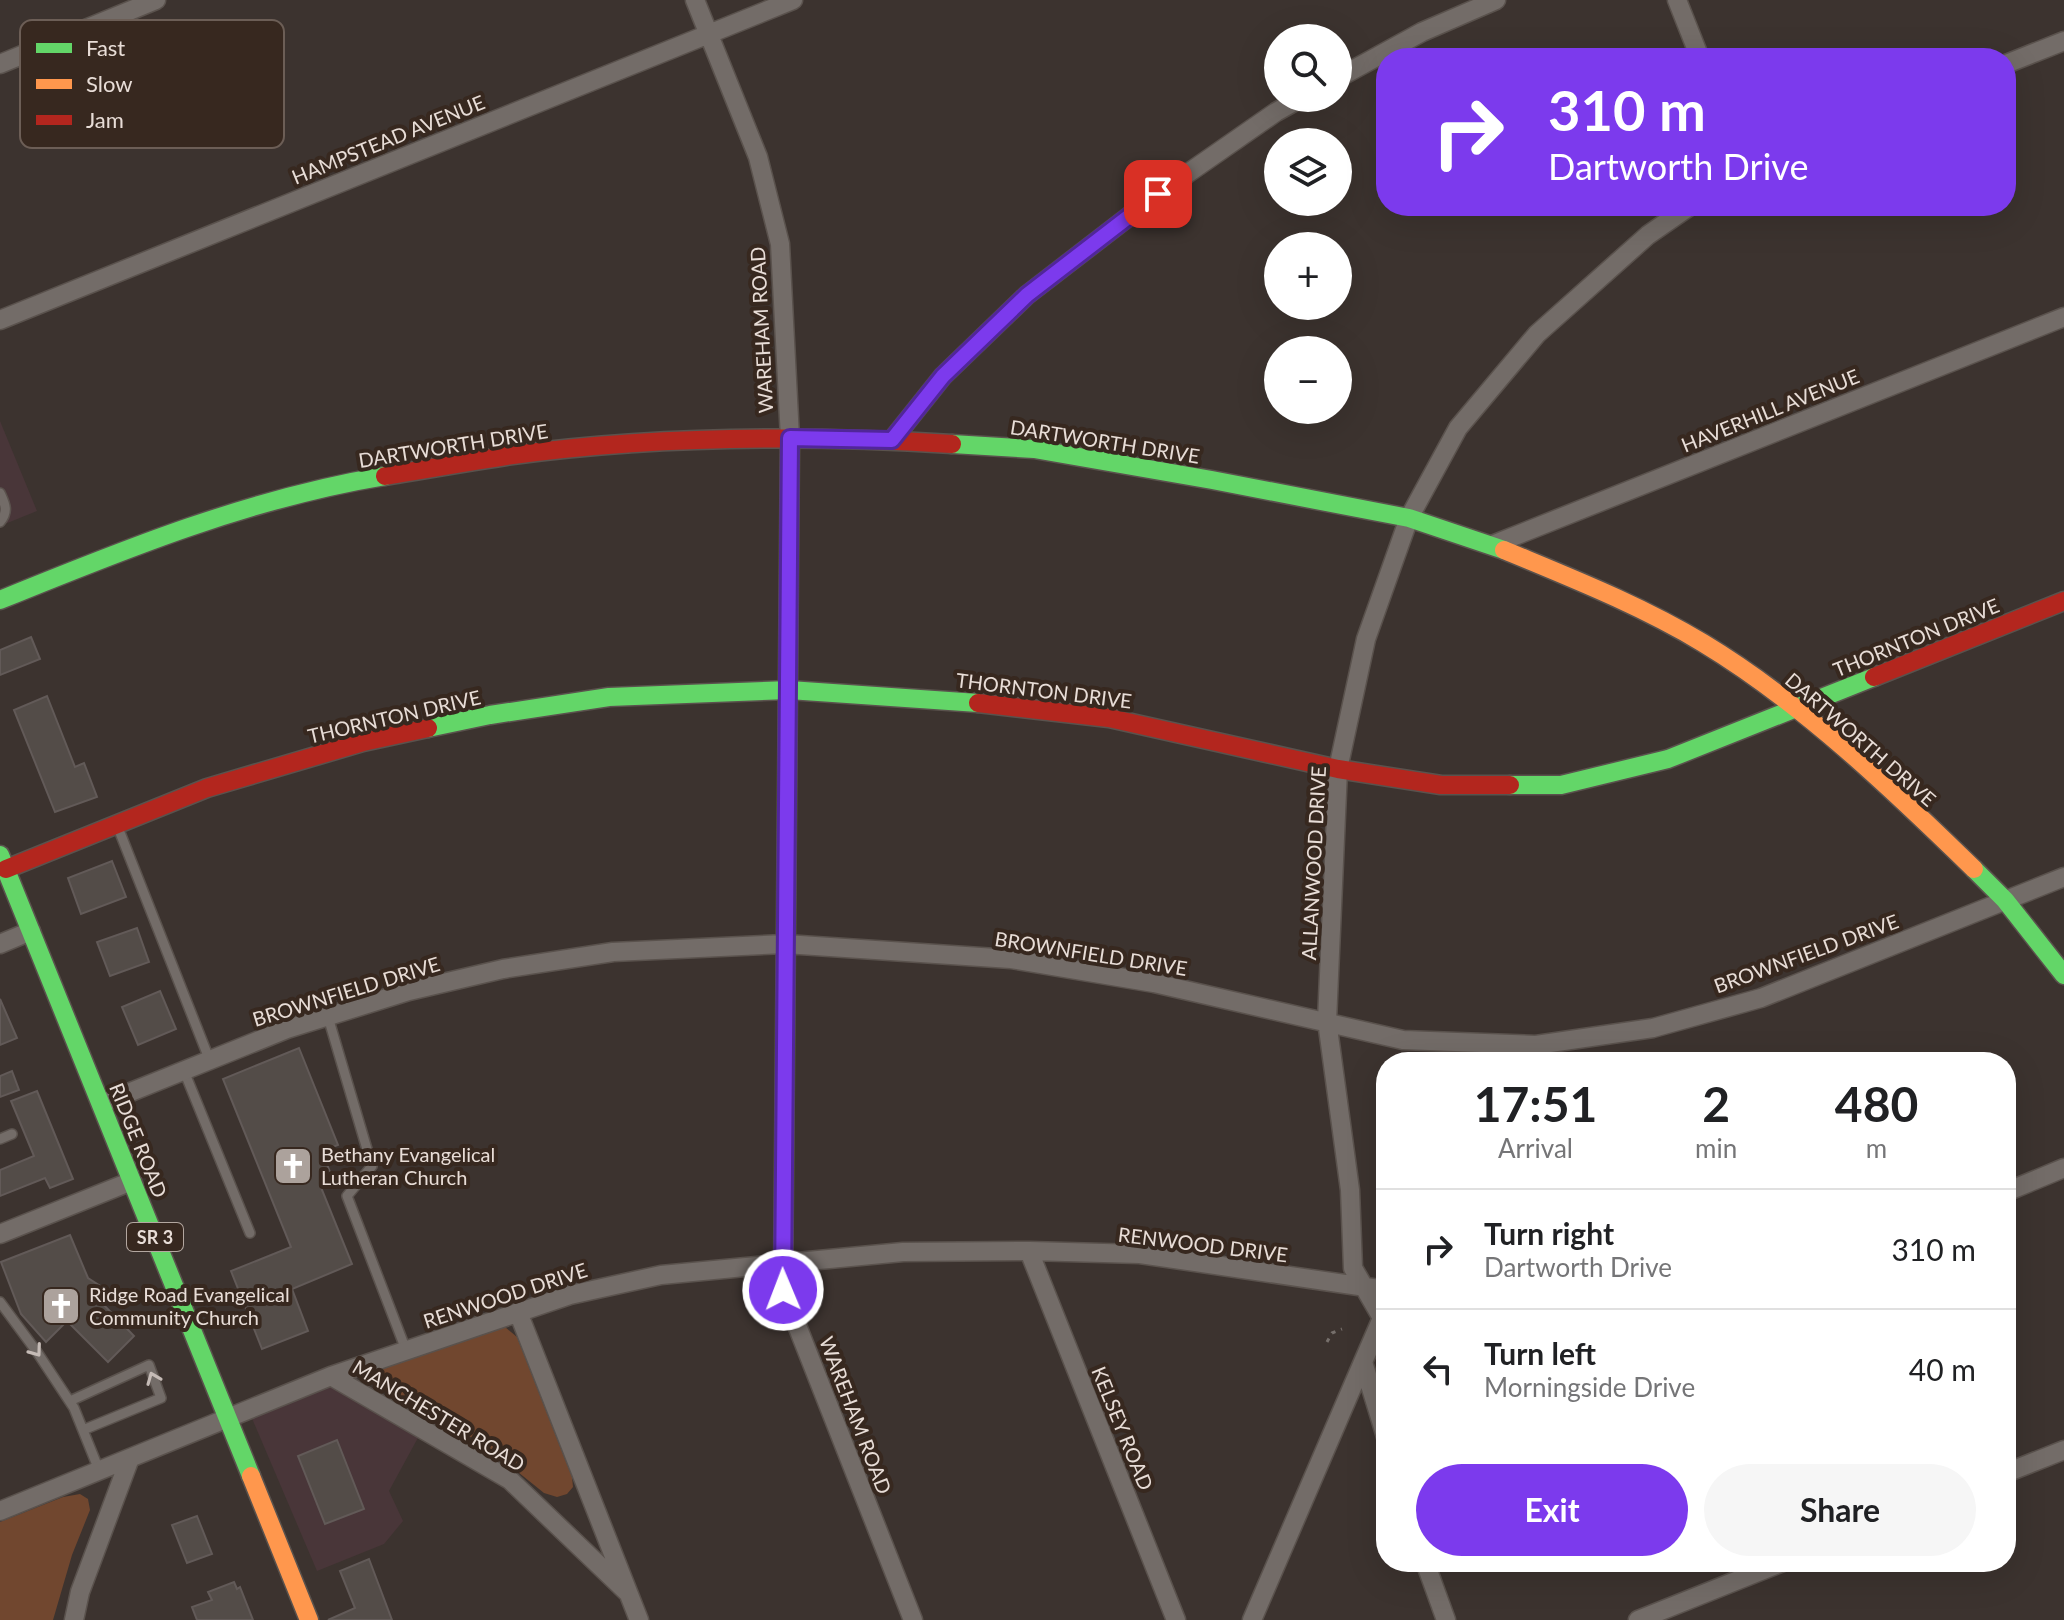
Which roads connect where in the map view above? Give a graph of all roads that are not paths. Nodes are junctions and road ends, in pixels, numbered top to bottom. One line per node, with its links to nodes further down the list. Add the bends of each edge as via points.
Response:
1 (156, 0): 6 (street)
2 (695, 0): 7 (street, WAREHAM ROAD)
3 (793, 0): 7 (street, HAMPSTEAD AVENUE)
4 (1496, 0): 9 (street)
5 (1677, 0): 10 (street)
6 (107, 20)
7 (708, 33): 19 (street, HAMPSTEAD AVENUE); 20 (street, WAREHAM ROAD, via 758,157 780,244)
8 (2064, 41): 13 (street)
9 (1393, 48)
10 (1696, 48)
11 (20, 56): 14 (street)
12 (1376, 57): 15 (street)
13 (2016, 60)
14 (0, 64)
15 (1352, 70)
16 (1276, 112): 21 (street, via 1027,295 943,376)
17 (1676, 216): 23 (street, ALLANWOOD DRIVE, via 1537,334 1458,428)
18 (2064, 317): 25 (street, HAVERHILL AVENUE)
19 (0, 320)
20 (790, 438): 21 (street, DARTWORTH DRIVE); 26 (street, DARTWORTH DRIVE, via 508,456 367,479 145,541); 28 (street, WAREHAM ROAD)
21 (892, 440): 23 (street, DARTWORTH DRIVE, via 1034,449)
22 (0, 493): 24 (lane, via 6,507)
23 (1409, 518): 25 (street, DARTWORTH DRIVE); 30 (street, ALLANWOOD DRIVE, via 1366,639)
24 (0, 522)
25 (1492, 545): 29 (street, DARTWORTH DRIVE, via 1608,593 1703,643)
26 (0, 600)
27 (2064, 601): 29 (street, THORNTON DRIVE)
28 (789, 690): 30 (street, THORNTON DRIVE, via 964,701 1109,718); 31 (street, THORNTON DRIVE, via 609,697 490,715 363,742 207,788); 37 (street, WAREHAM ROAD)
29 (1798, 708): 30 (street, THORNTON DRIVE, via 1668,759 1561,785 1441,785); 34 (street, DARTWORTH DRIVE)
30 (1338, 769): 40 (street, ALLANWOOD DRIVE)
31 (117, 825): 32 (street, THORNTON DRIVE); 41 (lane)
32 (3, 862): 35 (street, RIDGE ROAD / SR 3)
33 (2064, 877): 34 (street, BROWNFIELD DRIVE)
34 (2005, 900): 38 (street, DARTWORTH DRIVE); 40 (street, BROWNFIELD DRIVE, via 1761,998 1653,1028 1536,1045 1403,1040)
35 (31, 931): 36 (street); 43 (street, RIDGE ROAD / SR 3)
36 (0, 944)
37 (785, 944): 39 (street, BROWNFIELD DRIVE, via 613,952 503,969); 40 (street, BROWNFIELD DRIVE, via 1011,959); 52 (street, WAREHAM ROAD)
38 (2064, 975)
39 (328, 1017): 41 (street, BROWNFIELD DRIVE); 59 (lane, via 372,1166 347,1196)
40 (1327, 1021): 53 (street, ALLANWOOD DRIVE, via 1350,1190 1353,1268)
41 (210, 1061): 42 (street, BROWNFIELD DRIVE)
42 (184, 1071): 43 (street, BROWNFIELD DRIVE); 49 (lane)
43 (101, 1104): 47 (street, RIDGE ROAD / SR 3)
44 (12, 1134): 45 (lane)
45 (0, 1139)
46 (2064, 1168): 48 (street)
47 (132, 1181): 50 (street); 64 (street, RIDGE ROAD / SR 3)
48 (2016, 1188)
49 (250, 1233)
50 (0, 1234)
51 (1029, 1251): 52 (street, RENWOOD DRIVE, via 903,1252); 53 (street, RENWOOD DRIVE, via 1140,1254); 78 (street, KELSEY ROAD)
52 (782, 1262): 57 (street, RENWOOD DRIVE, via 661,1275); 77 (street, WAREHAM ROAD, via 783,1290)
53 (1366, 1289): 54 (street, RENWOOD DRIVE); 56 (street, ALLANWOOD DRIVE)
54 (1376, 1290)
55 (0, 1302): 62 (lane, one-way to 62)
56 (1376, 1307)
57 (518, 1312): 59 (street, RENWOOD DRIVE); 73 (street, MANCHESTER ROAD)
58 (1376, 1332): 60 (street, ALLANWOOD DRIVE)
59 (406, 1350): 61 (street, RENWOOD DRIVE)
60 (1363, 1362): 63 (street); 79 (street)
61 (331, 1376): 64 (street, RENWOOD DRIVE); 73 (street, MANCHESTER ROAD, via 510,1480)
62 (70, 1401): 65 (lane); 65 (lane, one-way to 62, via 161,1398 149,1365)
63 (1376, 1404)
64 (228, 1419): 67 (street, RENWOOD DRIVE); 75 (street, RIDGE ROAD / SR 3)
65 (83, 1430): 69 (lane)
66 (2064, 1450): 68 (street)
67 (130, 1458): 69 (street, RENWOOD DRIVE); 74 (street)
68 (2016, 1469)
69 (99, 1470): 70 (street, RENWOOD DRIVE)
70 (0, 1511)
71 (1429, 1572): 80 (street)
72 (1758, 1572): 81 (street)
73 (628, 1593): 76 (street, MANCHESTER ROAD)
74 (74, 1620)
75 (309, 1620)
76 (639, 1620)
77 (913, 1620)
78 (1176, 1620)
79 (1252, 1620)
80 (1446, 1620)
81 (1638, 1620)

